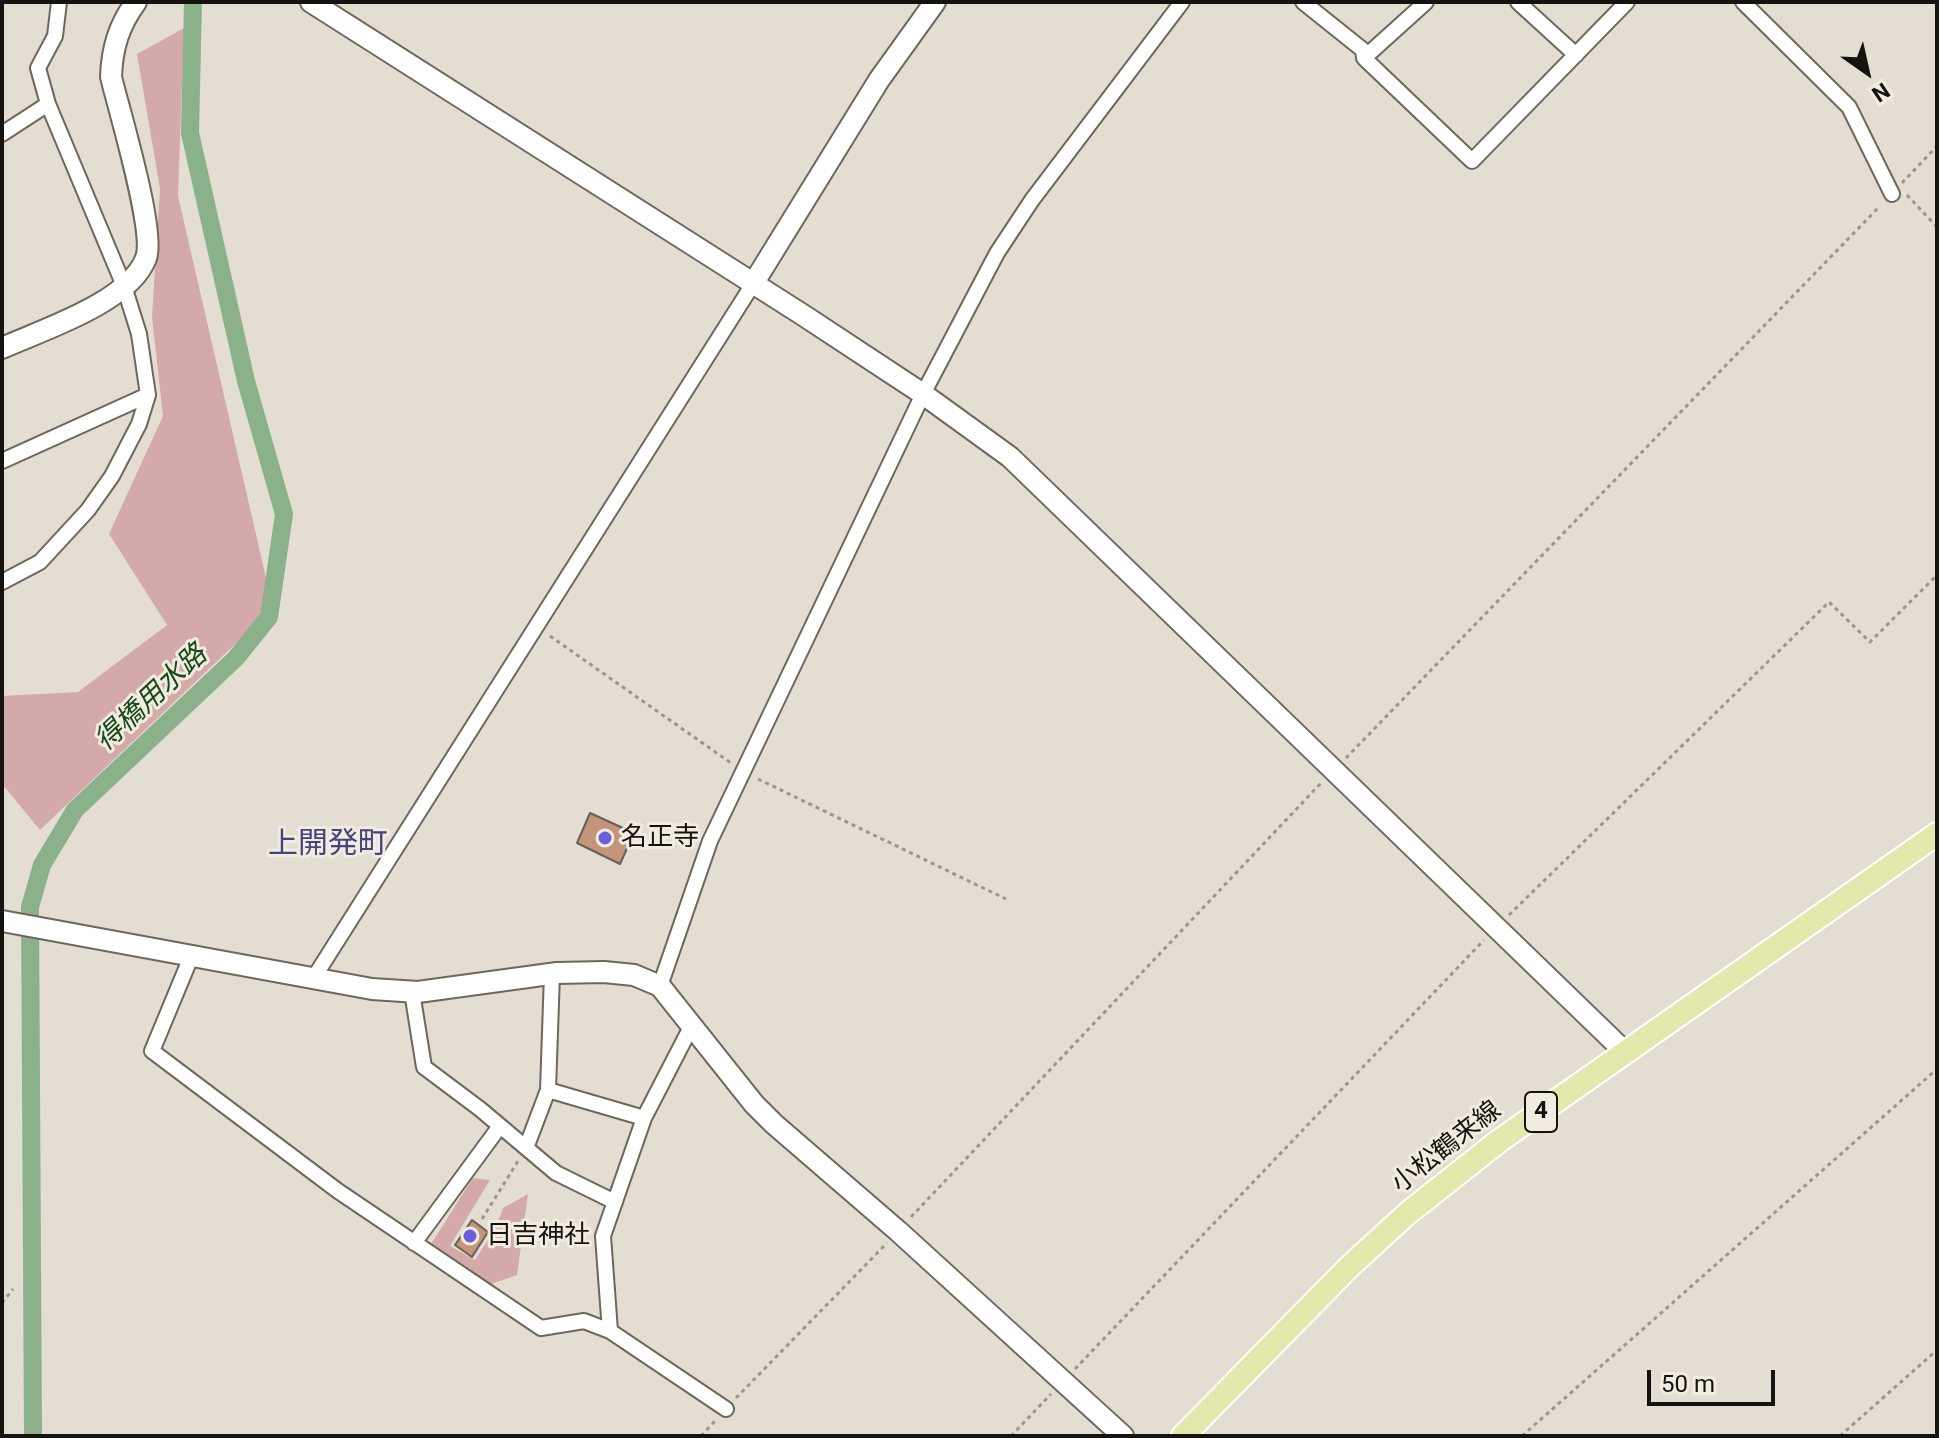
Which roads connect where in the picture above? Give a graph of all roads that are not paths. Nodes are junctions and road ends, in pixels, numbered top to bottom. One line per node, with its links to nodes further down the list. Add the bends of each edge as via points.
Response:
1 (59, 2): 13 (street, via 55,36 38,68)
2 (136, 2): 17 (street, via 112,53 111,77 145,216 147,256)
3 (311, 2): 16 (street)
4 (935, 2): 16 (street, via 879,80)
5 (1182, 2): 19 (street, via 1032,200 997,253)
6 (1426, 2): 12 (street)
7 (1518, 2): 11 (street)
8 (1627, 2): 11 (street)
9 (1743, 2): 15 (street, via 1849,107)
10 (1311, 4): 12 (street, via 1363,50)
11 (1576, 55): 12 (street, via 1472,161)
12 (1364, 58)
13 (48, 104): 14 (street); 17 (street)
14 (2, 134)
15 (1895, 190)
16 (753, 284): 19 (street); 27 (street)
17 (124, 286): 18 (street); 20 (street, via 139,334)
18 (2, 348)
19 (923, 394): 28 (street, via 710,841); 31 (street, via 1010,457)
20 (148, 395): 21 (street); 22 (street, via 112,476 88,510 40,562)
21 (2, 461)
22 (2, 582)
23 (1937, 834): 31 (main road, 小松鶴来線 / 4)
24 (12, 922): 25 (street)
25 (191, 957): 27 (street); 37 (street, via 152,1051)
26 (552, 974): 28 (street, via 634,975); 29 (street); 32 (street)
27 (313, 979): 29 (street)
28 (660, 986): 30 (street)
29 (412, 992): 34 (street, via 424,1067)
30 (692, 1025): 33 (street); 40 (street, via 764,1114)
31 (1626, 1053): 41 (main road, 小松鶴来線 / 4, via 1499,1141 1408,1213)
32 (548, 1090): 33 (street); 35 (street)
33 (644, 1118): 36 (street)
34 (500, 1126): 35 (street); 37 (street)
35 (526, 1148): 36 (street, via 556,1173)
36 (615, 1202): 38 (street, via 603,1236)
37 (414, 1243): 38 (street, via 541,1328 584,1321)
38 (610, 1331): 39 (street)
39 (726, 1409)
40 (1123, 1436)
41 (1183, 1436)

